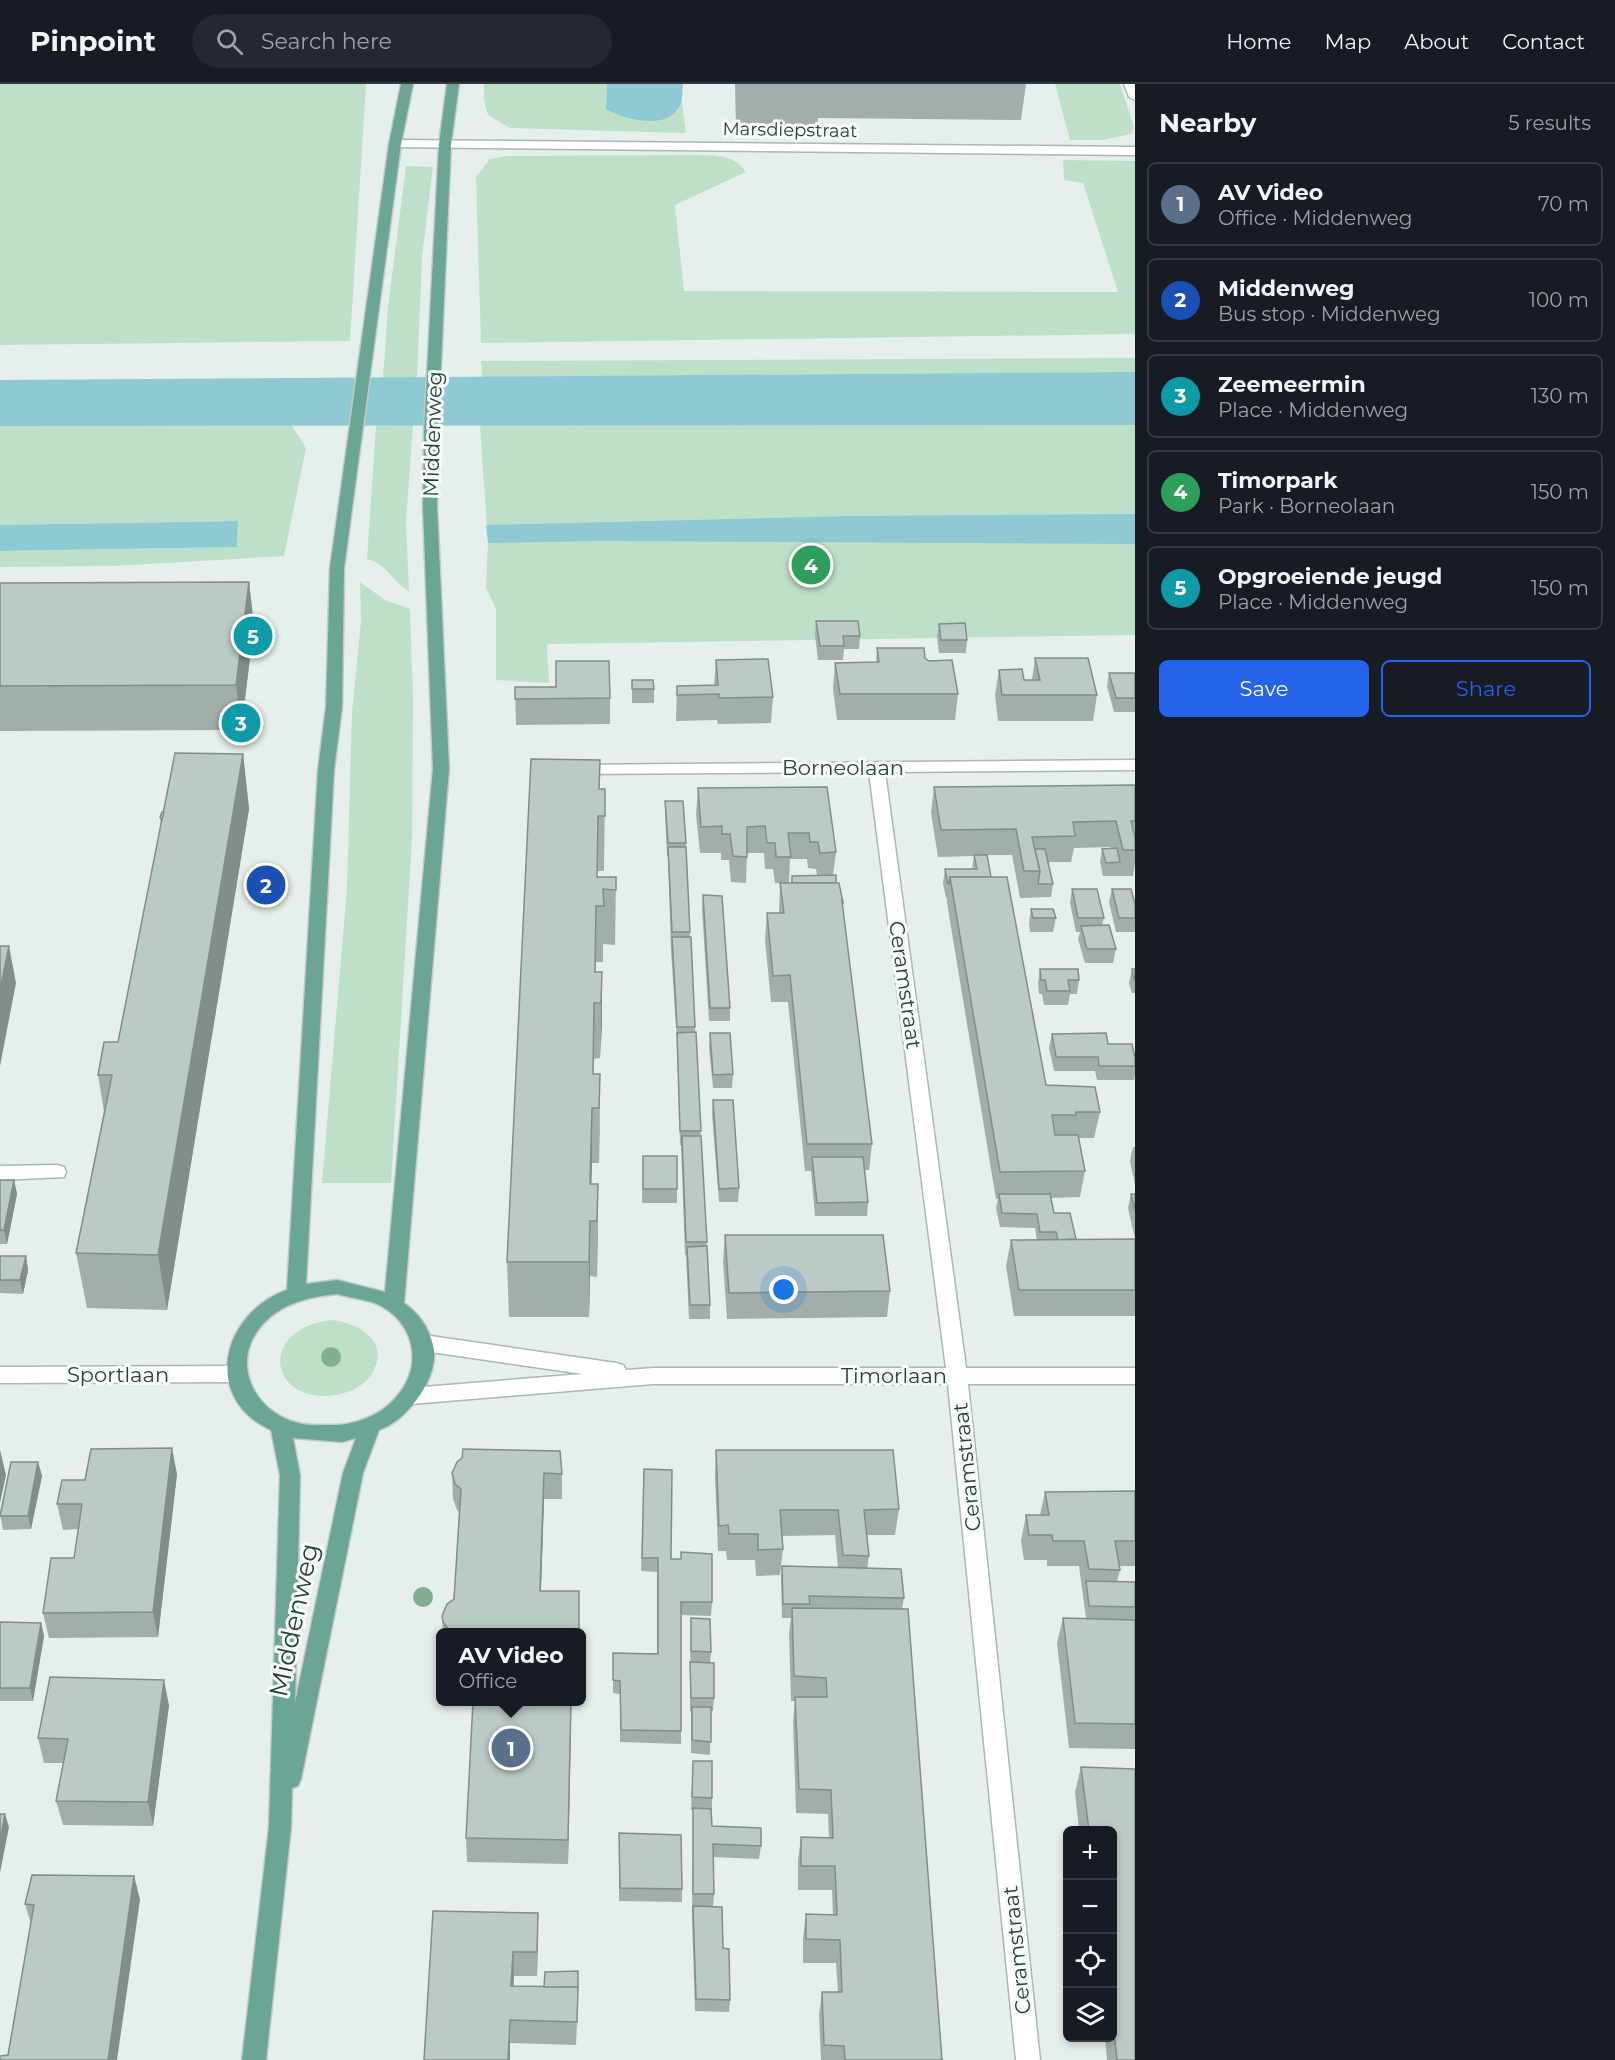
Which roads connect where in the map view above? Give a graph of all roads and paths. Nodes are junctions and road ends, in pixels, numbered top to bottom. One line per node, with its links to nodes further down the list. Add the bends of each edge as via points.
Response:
1 (407, 84): 5 (main road)
2 (453, 84): 6 (main road)
3 (1130, 84): 4 (street)
4 (1135, 97)
5 (395, 144): 6 (street, Marsdiepstraat); 13 (main road, via 337,568 334,706 325,781)
6 (446, 144): 7 (street, Marsdiepstraat); 14 (main road, Middenweg, via 430,507 441,769)
7 (1135, 151)
8 (1135, 765): 9 (street, Borneolaan)
9 (876, 768): 10 (street, Borneolaan); 20 (street, Ceramstraat)
10 (563, 769)
11 (57, 1172): 12 (street)
12 (0, 1173)
13 (296, 1294): 14 (main road, via 337,1287 377,1294); 16 (main road, via 276,1303 247,1328 239,1343)
14 (394, 1303): 15 (main road, via 416,1325)
15 (424, 1343): 18 (street, Timorlaan); 21 (main road, via 423,1370)
16 (236, 1374): 17 (street, Sportlaan); 22 (main road, via 250,1405)
17 (0, 1376)
18 (653, 1376): 20 (street, Timorlaan); 21 (street, Timorlaan)
19 (1135, 1376): 20 (street, Timorlaan)
20 (957, 1377): 26 (street, Ceramstraat)
21 (411, 1396): 23 (main road, via 388,1418)
22 (280, 1426): 23 (main road, via 296,1432 333,1435); 24 (main road, Middenweg, via 290,1474)
23 (370, 1426): 24 (main road, Middenweg, via 353,1473)
24 (280, 1827): 25 (main road, Middenweg)
25 (254, 2060)
26 (1028, 2060)

